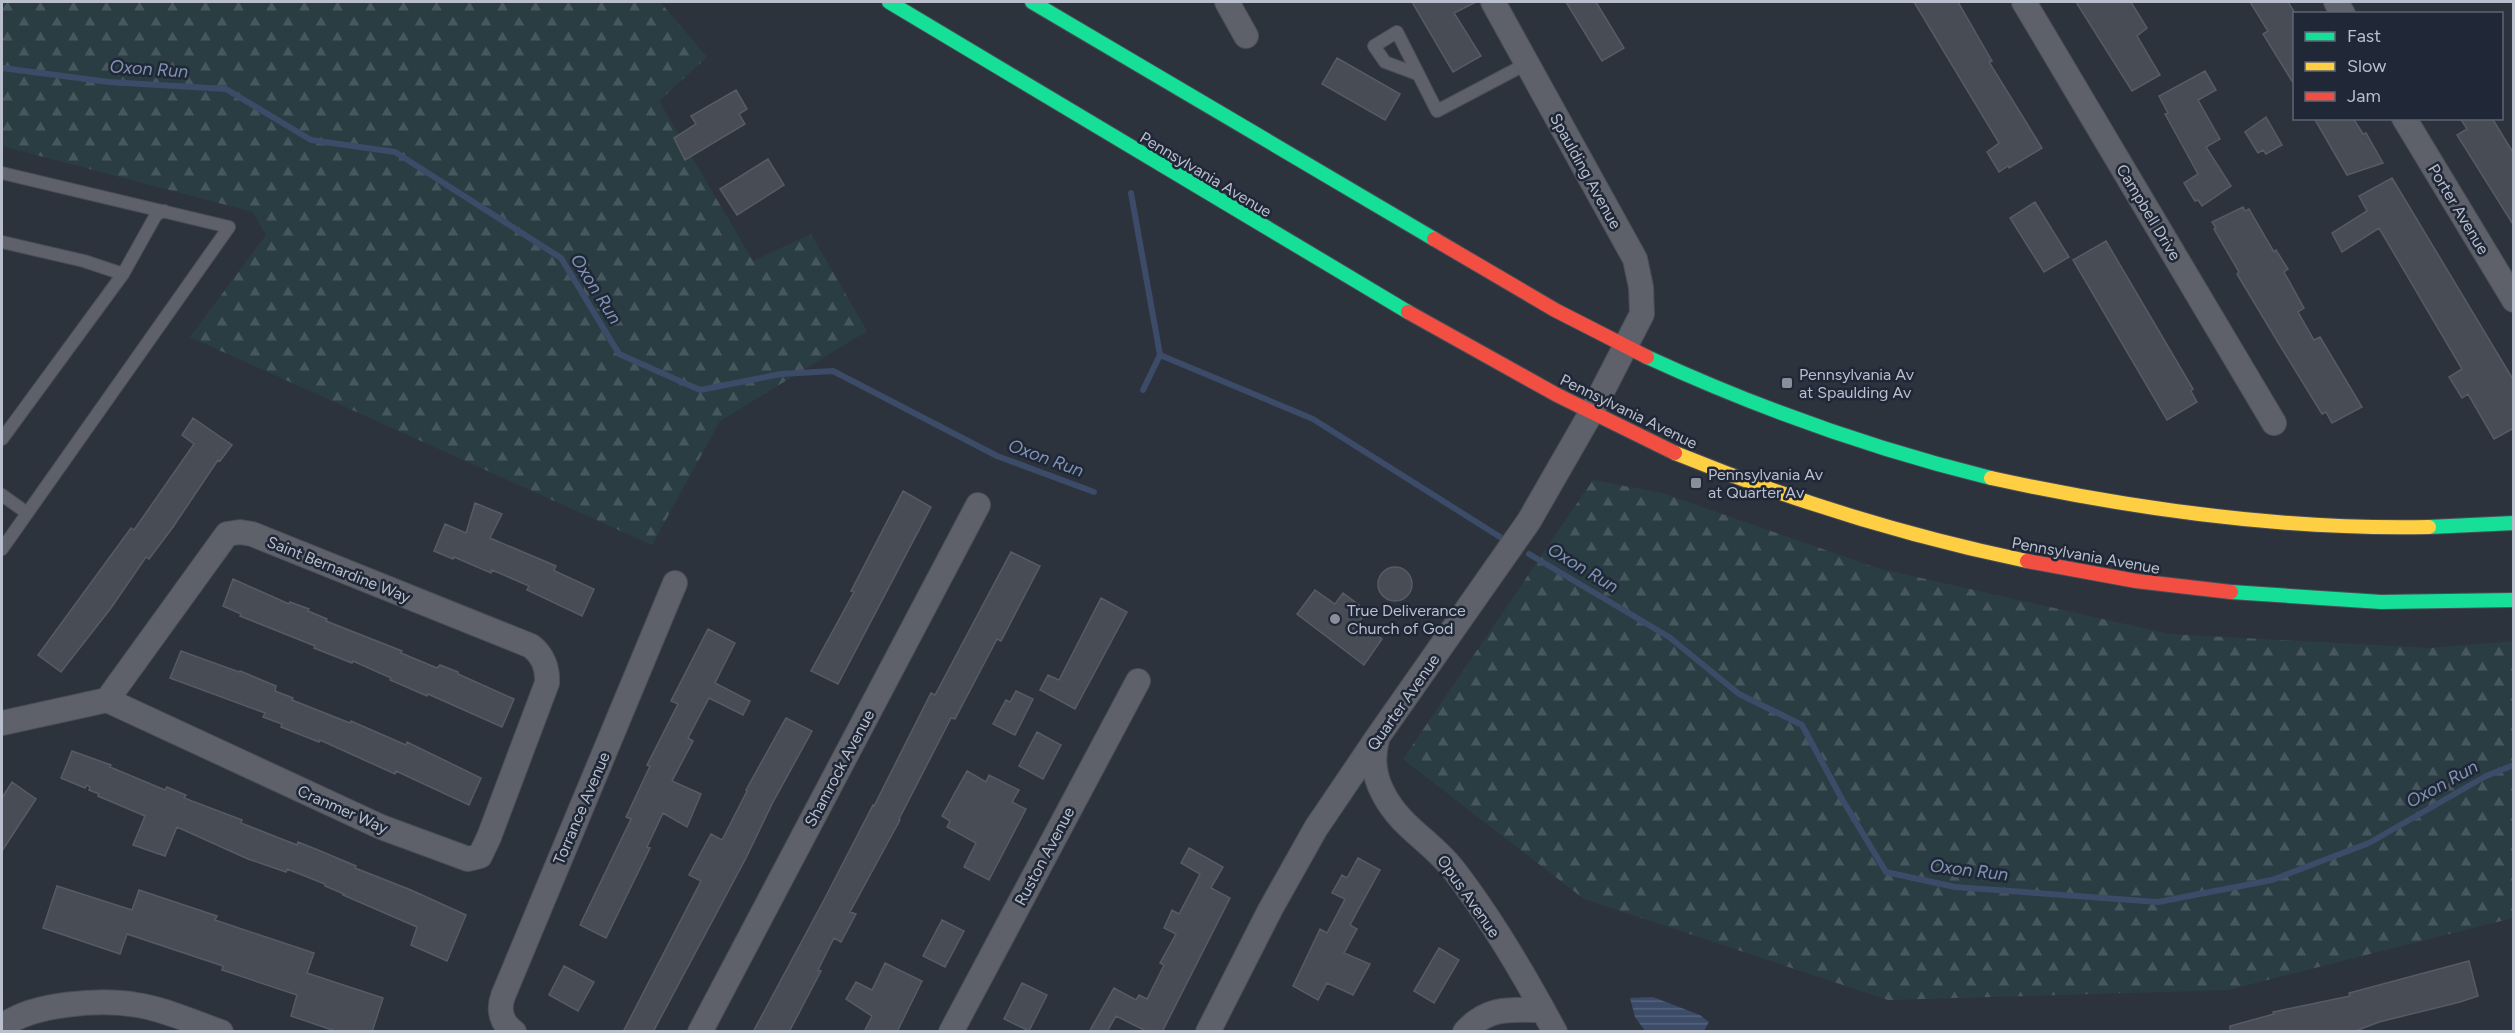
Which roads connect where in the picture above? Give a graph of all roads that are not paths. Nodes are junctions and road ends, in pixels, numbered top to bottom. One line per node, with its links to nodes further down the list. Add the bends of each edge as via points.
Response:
1 (890, 2): 16 (highway, Pennsylvania Avenue, via 1391,303)
2 (1032, 2): 15 (highway, via 1518,288)
3 (1227, 2): 6 (street)
4 (1493, 2): 7 (street, Spaulding Avenue)
5 (2024, 2): 17 (street, Campbell Drive)
6 (1246, 36)
7 (1526, 64): 8 (lane, via 1437,111); 15 (street, Spaulding Avenue, via 1635,260 1642,314)
8 (1417, 75)
9 (2405, 120): 14 (street, Porter Avenue)
10 (2, 173): 11 (lane)
11 (164, 211): 13 (lane, via 156,215); 21 (lane, via 229,227)
12 (2, 242): 13 (lane)
13 (123, 274): 18 (lane)
14 (2514, 300)
15 (1625, 346): 16 (street, Quarter Avenue); 22 (highway, via 1730,394 1849,439 2042,489 2228,518 2303,525 2392,529)
16 (1591, 413): 25 (highway, Pennsylvania Avenue, via 1665,449 1848,516 1945,544 2087,574 2216,593 2400,604); 29 (street, Quarter Avenue, via 1529,521)
17 (2274, 423)
18 (2, 440)
19 (2, 495): 21 (lane)
20 (978, 505): 35 (street, Shamrock Avenue)
21 (27, 513): 23 (lane)
22 (2514, 523)
23 (2, 549)
24 (675, 583): 34 (street, Torrance Avenue, via 503,996 503,1020)
25 (2514, 600)
26 (1138, 681): 36 (street, Ruston Avenue)
27 (107, 700): 28 (street); 30 (street, Cranmer Way, via 381,827 468,859 482,853); 30 (street, Saint Bernardine Way, via 227,534 245,532 535,649 545,666 547,684)
28 (2, 723)
29 (1379, 735): 31 (street, Opus Avenue, via 1374,761 1382,791 1404,824 1439,852 1468,890); 37 (street, Quarter Avenue, via 1316,828)
30 (520, 752)
31 (1543, 1010): 38 (street, via 1496,1010 1475,1021); 39 (street, Opus Avenue)
32 (2, 1027): 33 (street, via 32,1012 67,1005 121,1003 139,1005)
33 (221, 1032)
34 (514, 1032)
35 (700, 1032)
36 (951, 1032)
37 (1208, 1032)
38 (1465, 1032)
39 (1555, 1032)

